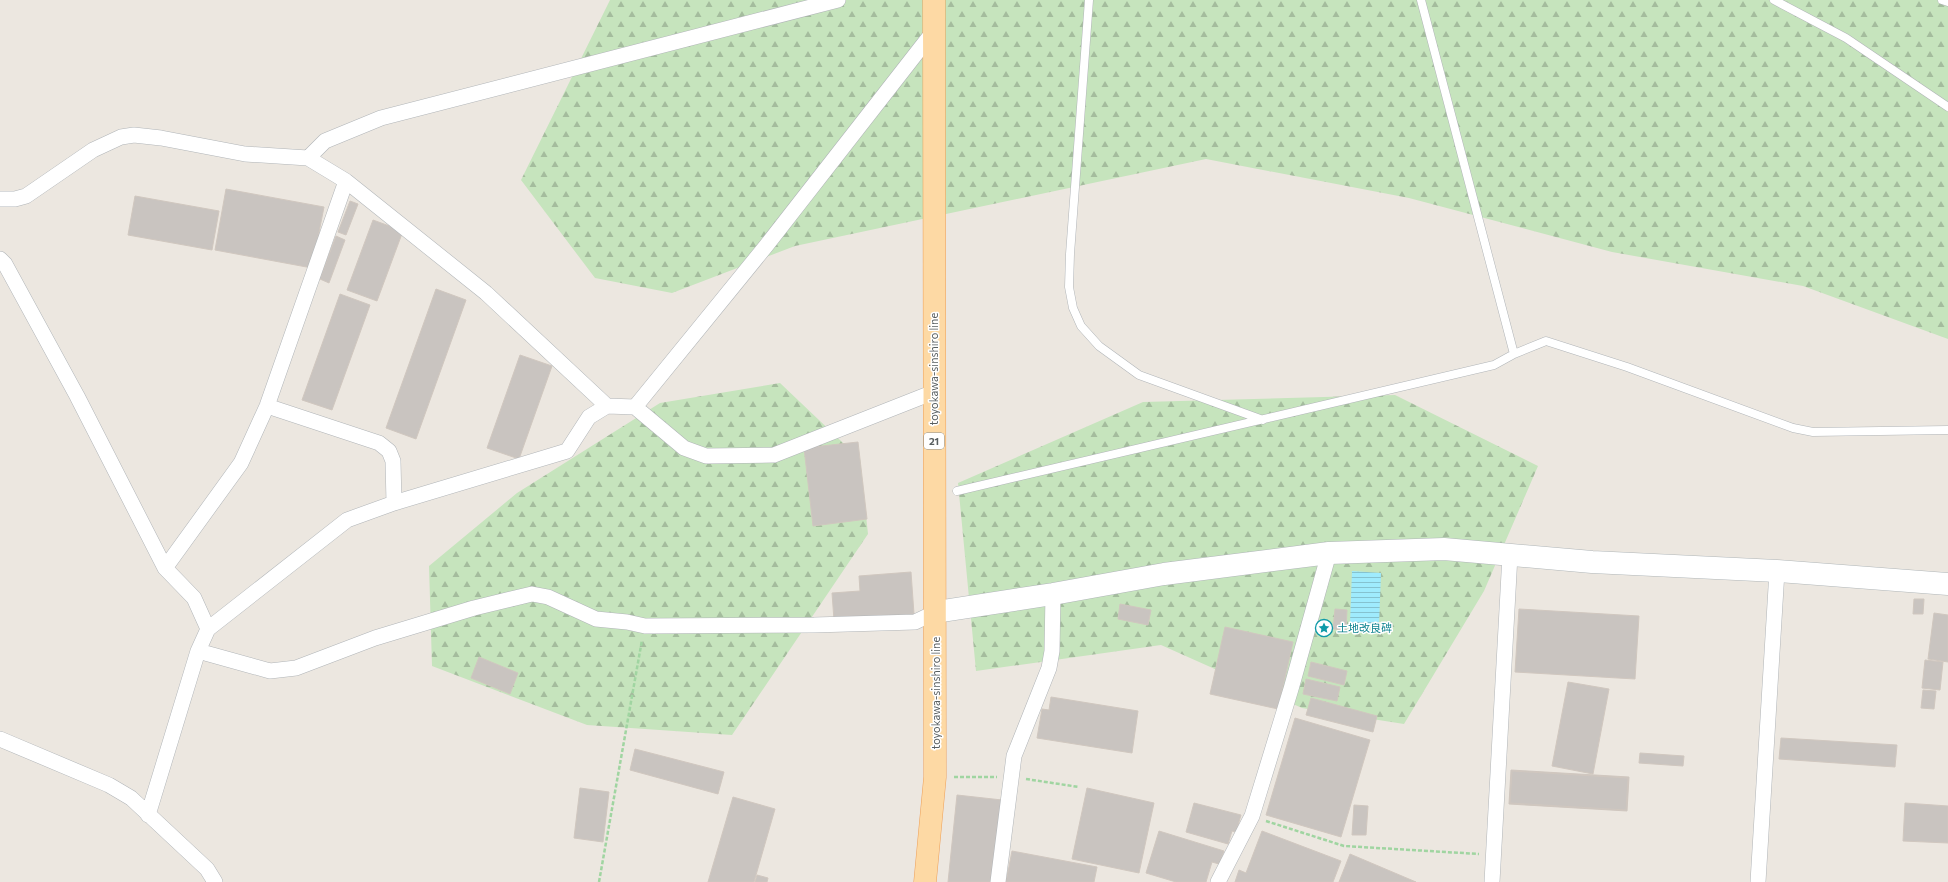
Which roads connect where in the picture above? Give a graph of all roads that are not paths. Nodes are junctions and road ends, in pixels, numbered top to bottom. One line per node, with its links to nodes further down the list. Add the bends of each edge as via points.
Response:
1 (838, 0): 10 (street, via 381,118 325,141)
2 (934, 0): 8 (main road, toyokawa-sinshiro line / 21)
3 (1089, 0): 19 (lane, via 1070,254 1069,287 1073,308 1081,326 1099,346 1140,375)
4 (1421, 0): 14 (lane)
5 (1774, 0): 9 (lane, via 1846,38)
6 (1942, 0): 7 (lane)
7 (1948, 2)
8 (933, 32): 15 (main road, toyokawa-sinshiro line / 21); 18 (street, via 766,246)
9 (1948, 107)
10 (308, 158): 11 (street); 12 (street, via 245,154 134,135 121,137 93,150 26,196)
11 (346, 181): 16 (street); 17 (street, via 486,293)
12 (0, 199)
13 (0, 259): 25 (street, via 77,396)
14 (1514, 354): 19 (lane, via 1494,365); 20 (lane, via 1546,341 1627,367 1793,428 1813,432)
15 (934, 392): 18 (street, via 774,455 706,456 684,448); 29 (main road, toyokawa-sinshiro line / 21)
16 (267, 406): 22 (street, via 384,447 389,451 393,461); 25 (street, via 241,463)
17 (607, 406): 18 (street); 22 (street, via 589,417 567,451)
18 (635, 407)
19 (1264, 421): 21 (lane)
20 (1948, 430)
21 (957, 491)
22 (394, 503): 30 (street, via 347,520)
23 (1329, 552): 24 (street, via 1444,549); 28 (street, via 1164,574); 37 (street, via 1252,816)
24 (1510, 555): 26 (street); 38 (street)
25 (166, 568): 30 (street, via 194,598)
26 (1777, 572): 27 (street); 39 (street)
27 (1948, 584)
28 (1053, 594): 29 (street); 36 (street, via 1052,651 1049,668 1014,756)
29 (936, 612): 31 (street, via 915,622 645,626 596,619 548,597 532,594 474,608 375,638 296,668 270,671); 35 (main road, toyokawa-sinshiro line / 21, via 935,777)
30 (208, 629): 31 (street)
31 (198, 651): 33 (street)
32 (0, 739): 33 (street, via 109,785 131,798)
33 (148, 815): 34 (street, via 207,869)
34 (215, 882)
35 (925, 882)
36 (998, 882)
37 (1218, 882)
38 (1492, 882)
39 (1758, 882)

